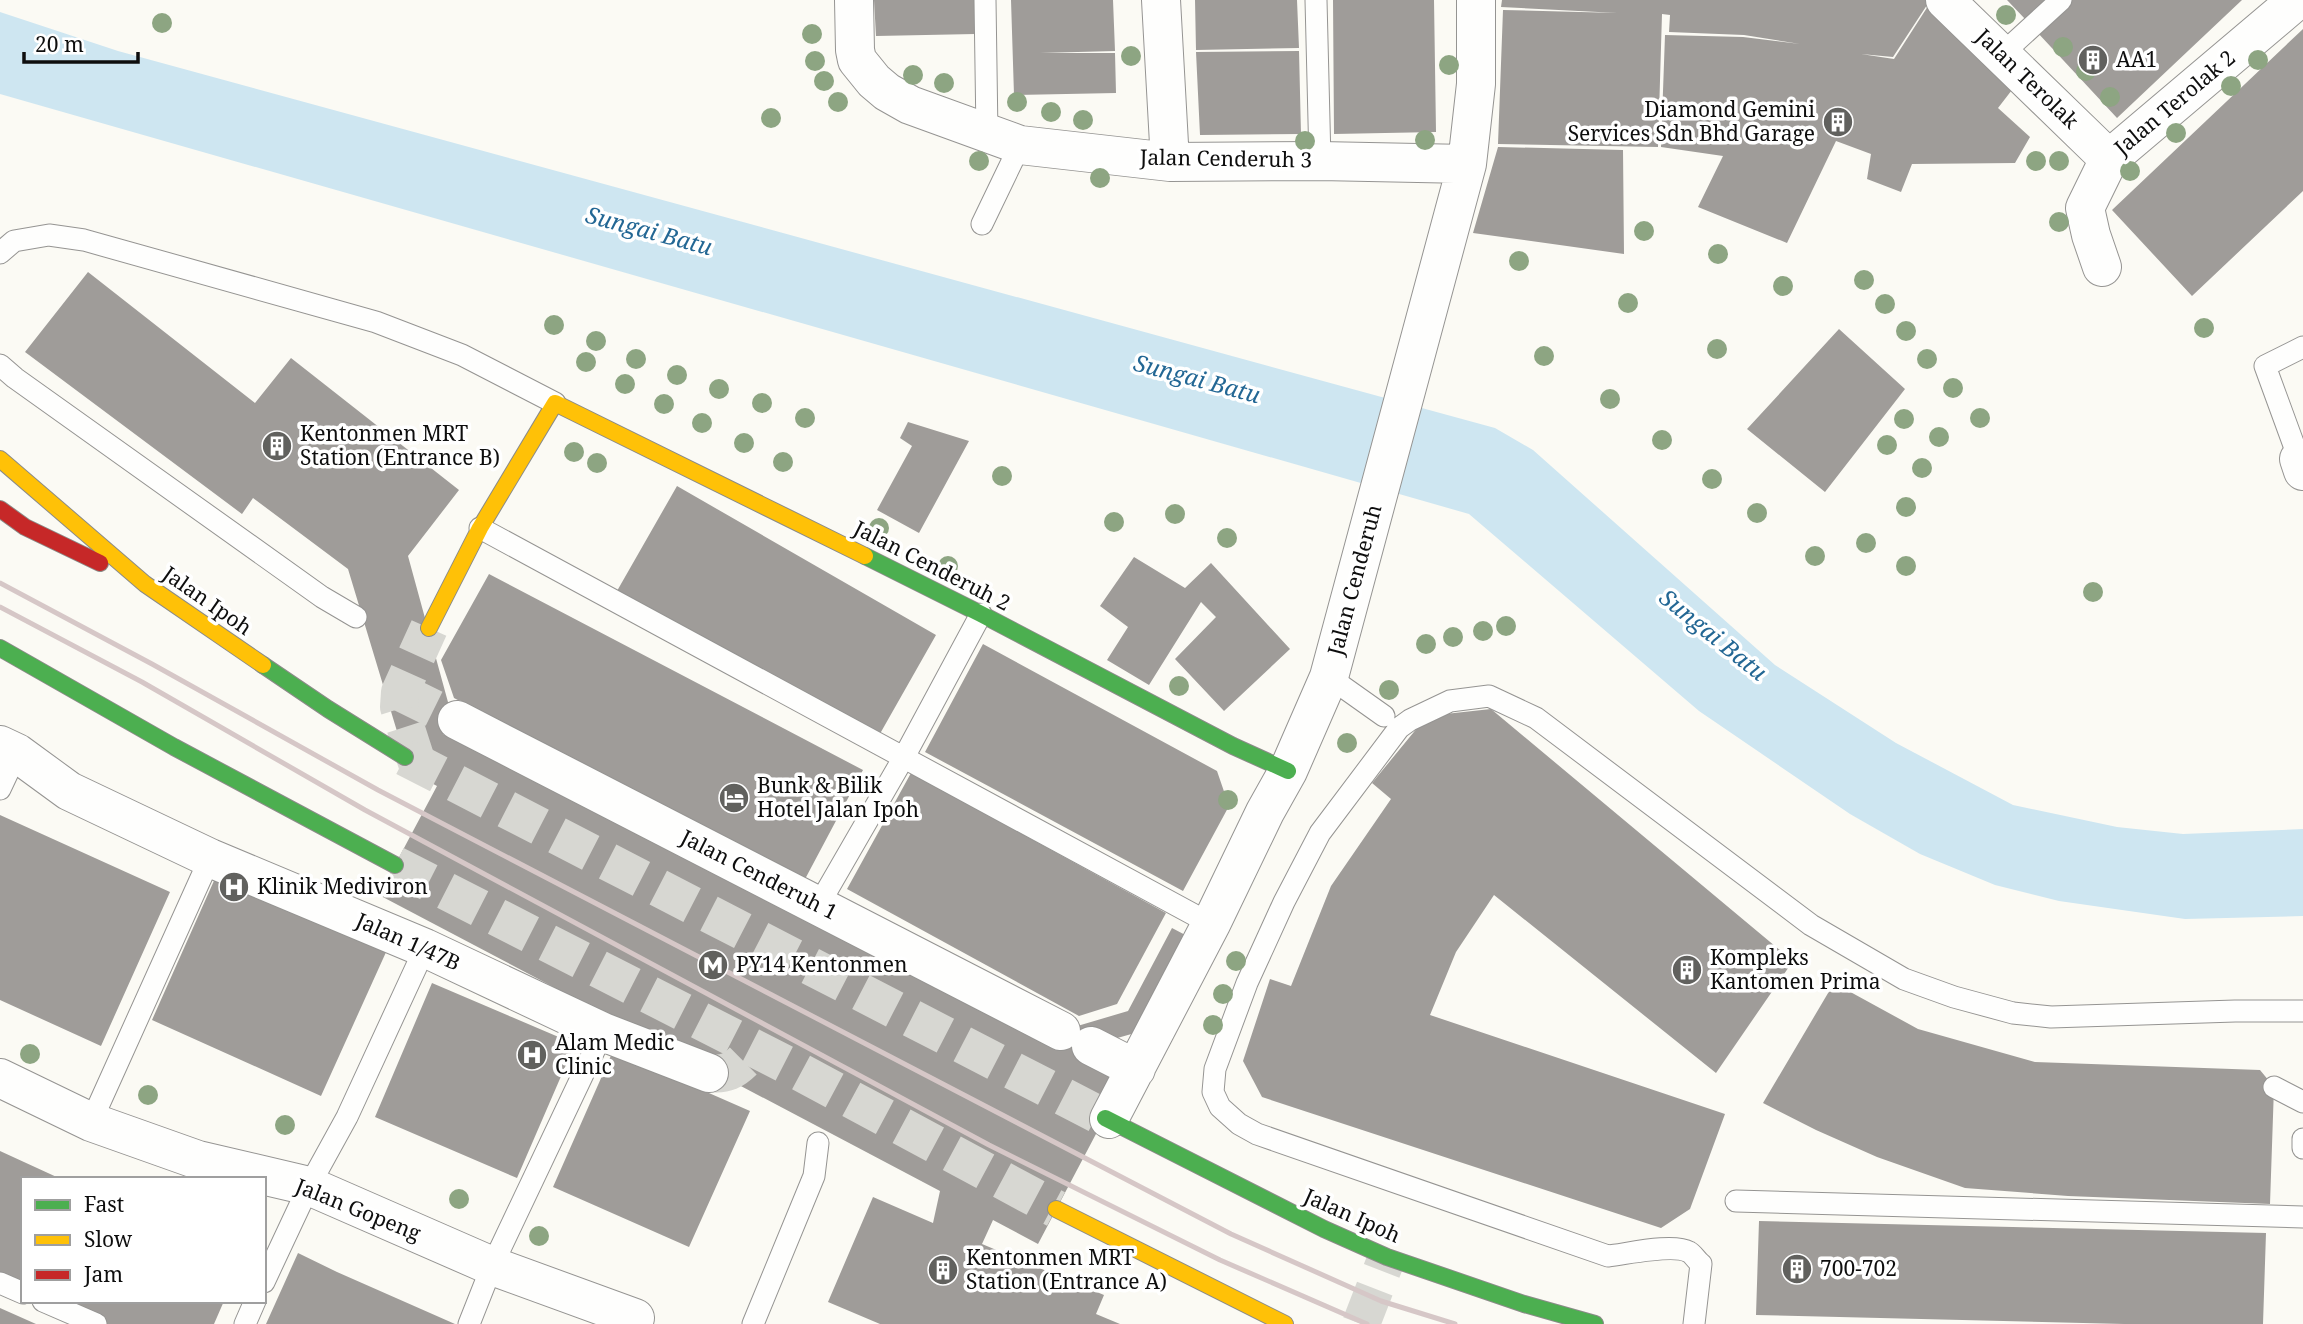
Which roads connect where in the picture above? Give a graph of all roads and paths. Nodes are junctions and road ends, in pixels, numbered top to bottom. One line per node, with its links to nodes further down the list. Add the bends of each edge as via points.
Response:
1 (854, 0): 10 (street, Jalan Cenderuh 3, via 857,60 880,87 910,105)
2 (985, 0): 10 (lane)
3 (1161, 0): 13 (street)
4 (1316, 0): 12 (lane)
5 (1476, 0): 14 (street, Jalan Cenderuh, via 1476,84)
6 (1945, 0): 9 (street, Jalan Terolak)
7 (2061, 0): 9 (lane)
8 (2297, 0): 11 (street, Jalan Terolak 2)
9 (2002, 54): 11 (street, Jalan Terolak)
10 (1004, 140): 13 (street, Jalan Cenderuh 3); 15 (lane)
11 (2109, 159): 17 (street, Jalan Terolak 2, via 2085,208)
12 (1320, 161): 13 (street, Jalan Cenderuh 3); 14 (street, Jalan Cenderuh 3)
13 (1170, 162)
14 (1467, 164): 32 (street, Jalan Cenderuh)
15 (982, 223)
16 (5, 242): 20 (lane, via 49,235 84,240 376,322 463,355)
17 (2102, 267)
18 (2303, 347): 22 (lane, via 2265,366)
19 (0, 365): 29 (lane, via 290,575)
20 (555, 402): 24 (main road); 28 (main road, Jalan Cenderuh 2)
21 (0, 459): 25 (main road, Jalan Ipoh)
22 (2302, 463)
23 (0, 509): 25 (main road, via 25,527)
24 (480, 528): 26 (main road); 37 (lane)
25 (145, 584): 36 (main road, Jalan Ipoh)
26 (450, 586): 27 (lane); 30 (main road)
27 (429, 606)
28 (981, 614): 37 (lane); 38 (main road, Jalan Cenderuh 2)
29 (356, 617)
30 (429, 628)
31 (0, 648): 41 (main road)
32 (1329, 677): 33 (lane); 38 (street, Jalan Cenderuh)
33 (1384, 716)
34 (457, 720): 42 (street, Jalan Cenderuh 1)
35 (8, 749): 39 (lane); 40 (street, Jalan 1/47B, via 69,790)
36 (405, 757)
37 (904, 757): 42 (lane); 43 (lane)
38 (1288, 771): 43 (street, Jalan Cenderuh)
39 (0, 789)
40 (209, 858): 44 (street, Jalan 1/47B); 53 (lane)
41 (395, 865)
42 (818, 906): 47 (street, Jalan Cenderuh 1)
43 (1211, 924): 47 (street, Jalan Cenderuh)
44 (425, 948): 46 (street, Jalan 1/47B); 57 (lane)
45 (2303, 1011): 76 (lane, via 2051,1017 2013,1013 1954,997 1903,979 1811,925 1536,718 1489,696 1450,701 1410,720 1399,728 1320,833 1284,902 1215,1069 1213,1092 1220,1107 1257,1134 1608,1256 1660,1247 1688,1251 1701,1264)
46 (603, 1032): 48 (street, Jalan 1/47B); 61 (lane)
47 (1136, 1069): 52 (street, Jalan Cenderuh)
48 (709, 1073)
49 (0, 1078): 53 (street, Jalan Gopeng)
50 (2274, 1087): 51 (lane)
51 (2303, 1102)
52 (1107, 1119): 75 (main road, Jalan Ipoh, via 1387,1257)
53 (91, 1122): 57 (street, Jalan Gopeng, via 198,1160)
54 (2303, 1139): 56 (lane)
55 (818, 1143): 69 (lane, via 814,1176)
56 (2303, 1148)
57 (309, 1186): 61 (street, Jalan Gopeng); 62 (lane)
58 (1736, 1201): 60 (lane)
59 (1056, 1209): 67 (main road)
60 (2303, 1217)
61 (492, 1266): 68 (street, Jalan Gopeng); 72 (lane)
62 (266, 1278)
63 (0, 1283): 64 (lane)
64 (21, 1292)
65 (48, 1303): 70 (lane)
66 (255, 1303): 71 (lane)
67 (1241, 1303): 73 (main road); 74 (main road)
68 (647, 1321)
69 (754, 1322)
70 (96, 1324)
71 (245, 1324)
72 (469, 1324)
73 (1258, 1324)
74 (1285, 1324)
75 (1595, 1324)
76 (1694, 1324)

